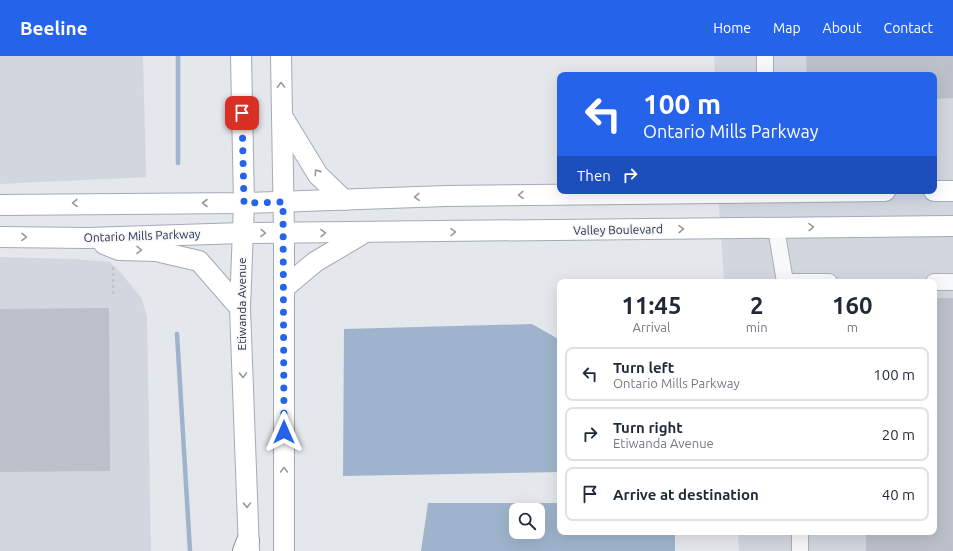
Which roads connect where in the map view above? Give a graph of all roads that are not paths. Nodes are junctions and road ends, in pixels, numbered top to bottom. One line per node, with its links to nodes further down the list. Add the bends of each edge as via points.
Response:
1 (241, 56): 11 (main road, Etiwanda Avenue)
2 (281, 56): 5 (main road, one-way to 2)
3 (765, 56): 4 (lane)
4 (765, 72)
5 (281, 114): 9 (main road, one-way to 5, via 318,175); 10 (main road)
6 (953, 190): 7 (main road)
7 (937, 191)
8 (632, 194): 9 (main road, one-way to 9)
9 (344, 200): 10 (main road)
10 (283, 202): 11 (main road); 19 (main road)
11 (244, 203): 12 (main road, one-way to 12); 18 (main road, Etiwanda Avenue)
12 (37, 204): 13 (main road); 14 (main road, via 18,216)
13 (0, 205)
14 (0, 216)
15 (953, 226): 16 (main road, Valley Boulevard, one-way to 15)
16 (776, 228): 17 (main road, Valley Boulevard, one-way to 16); 22 (lane)
17 (364, 232): 19 (main road, Valley Boulevard, one-way to 17); 25 (main road, via 315,262)
18 (242, 233): 19 (main road, Ontario Mills Parkway, one-way to 19); 21 (main road, Ontario Mills Parkway); 26 (main road, Etiwanda Avenue)
19 (284, 234): 25 (main road)
20 (0, 237): 21 (main road, Ontario Mills Parkway, one-way to 21)
21 (88, 238): 26 (main road, one-way to 26, via 119,250 156,251 199,261)
22 (784, 279)
23 (937, 282): 24 (lane)
24 (953, 282)
25 (284, 288): 29 (main road, one-way to 25)
26 (240, 308): 28 (main road, Etiwanda Avenue, one-way to 28)
27 (800, 535): 30 (lane)
28 (247, 548)
29 (284, 551)
30 (800, 551)

